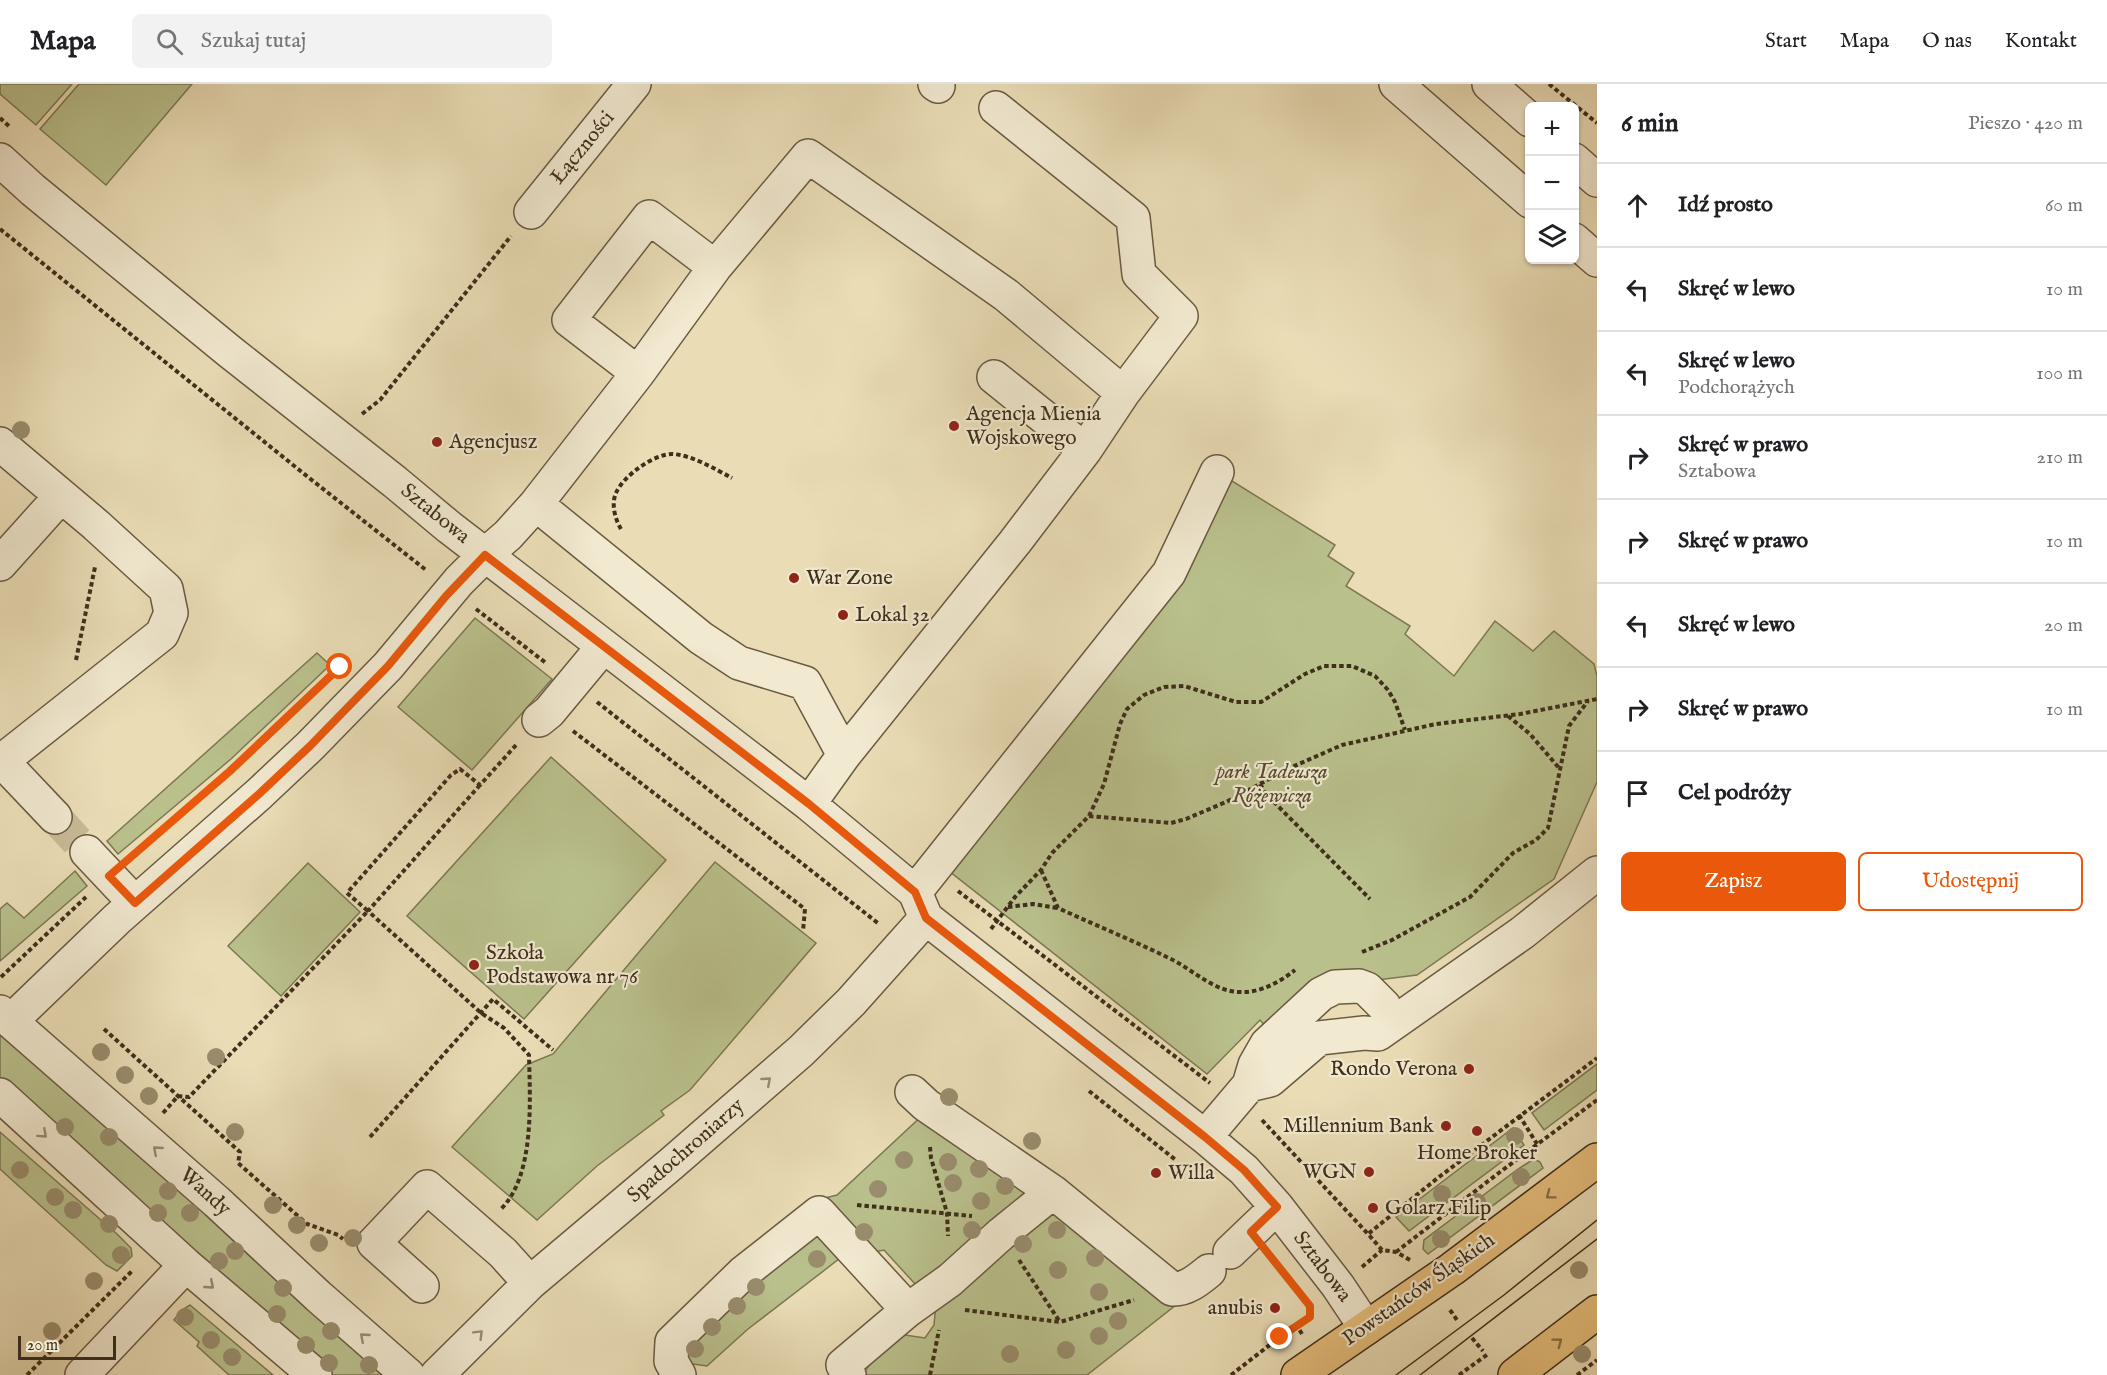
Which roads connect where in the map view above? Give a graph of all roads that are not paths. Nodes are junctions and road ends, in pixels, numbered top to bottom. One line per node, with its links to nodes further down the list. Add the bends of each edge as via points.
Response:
1 (634, 84): 10 (street, Łączności)
2 (1396, 84): 9 (street)
3 (1490, 84): 5 (street)
4 (996, 108): 16 (street, via 1133,218 1139,274 1181,316)
5 (1525, 116)
6 (1579, 164): 8 (street)
7 (3, 170): 22 (street, Sztabowa, via 33,190)
8 (1597, 180)
9 (1525, 197)
10 (531, 212)
11 (1579, 244): 12 (street)
12 (1597, 260)
13 (716, 267): 14 (street); 14 (street, via 649,217 569,320); 16 (street, via 808,156 1006,295)
14 (638, 373): 21 (street)
15 (994, 377): 18 (street)
16 (1123, 393): 18 (street)
17 (0, 444): 20 (street)
18 (1085, 450): 26 (street)
19 (1217, 472): 33 (street, Spadochroniarzy, via 1169,573)
20 (61, 496): 23 (street); 27 (street, via 166,589 171,613 162,634)
21 (536, 504): 22 (street); 26 (street, via 701,638 739,663 805,683)
22 (485, 555): 24 (street, Sztabowa); 32 (street, via 388,666 310,746)
23 (0, 564)
24 (603, 647): 25 (street); 28 (street, Sztabowa)
25 (544, 716)
26 (844, 756): 28 (street)
27 (1, 759): 29 (street)
28 (809, 804): 33 (street, Sztabowa)
29 (55, 817)
30 (87, 852): 32 (street)
31 (1597, 873): 36 (street, via 1522,933 1378,1034 1320,1038 1270,1080)
32 (135, 903): 35 (street)
33 (921, 905): 39 (street, Sztabowa); 44 (street, Spadochroniarzy, one-way to 33, via 801,1051 859,994)
34 (1384, 1006): 36 (street, via 1359,986 1335,987 1321,994 1267,1044)
35 (5, 1016): 52 (street, Wandy, one-way to 35)
36 (1249, 1085): 39 (street)
37 (0, 1095): 43 (street, one-way to 43)
38 (919, 1098): 41 (street)
39 (1205, 1137): 42 (street, Sztabowa, via 1244,1170)
40 (1597, 1160): 48 (main road, Powstańców Śląskich, one-way to 48)
41 (1053, 1192): 42 (street, via 1172,1289 1179,1290 1219,1262); 46 (street, via 1014,1236)
42 (1277, 1207): 48 (street, Sztabowa)
43 (186, 1265): 50 (street); 51 (street, one-way to 51)
44 (530, 1282): 45 (street, via 503,1253 427,1187 374,1244); 53 (street, Spadochroniarzy, one-way to 44)
45 (422, 1286)
46 (908, 1310): 49 (street); 54 (street, via 819,1213 744,1273 672,1342 671,1361)
47 (1597, 1312): 56 (main road, one-way to 47)
48 (1366, 1328): 55 (main road, Powstańców Śląskich)
49 (842, 1372)
50 (82, 1375)
51 (315, 1375)
52 (408, 1375)
53 (437, 1375)
54 (679, 1375)
55 (1298, 1375)
56 (1515, 1375)

